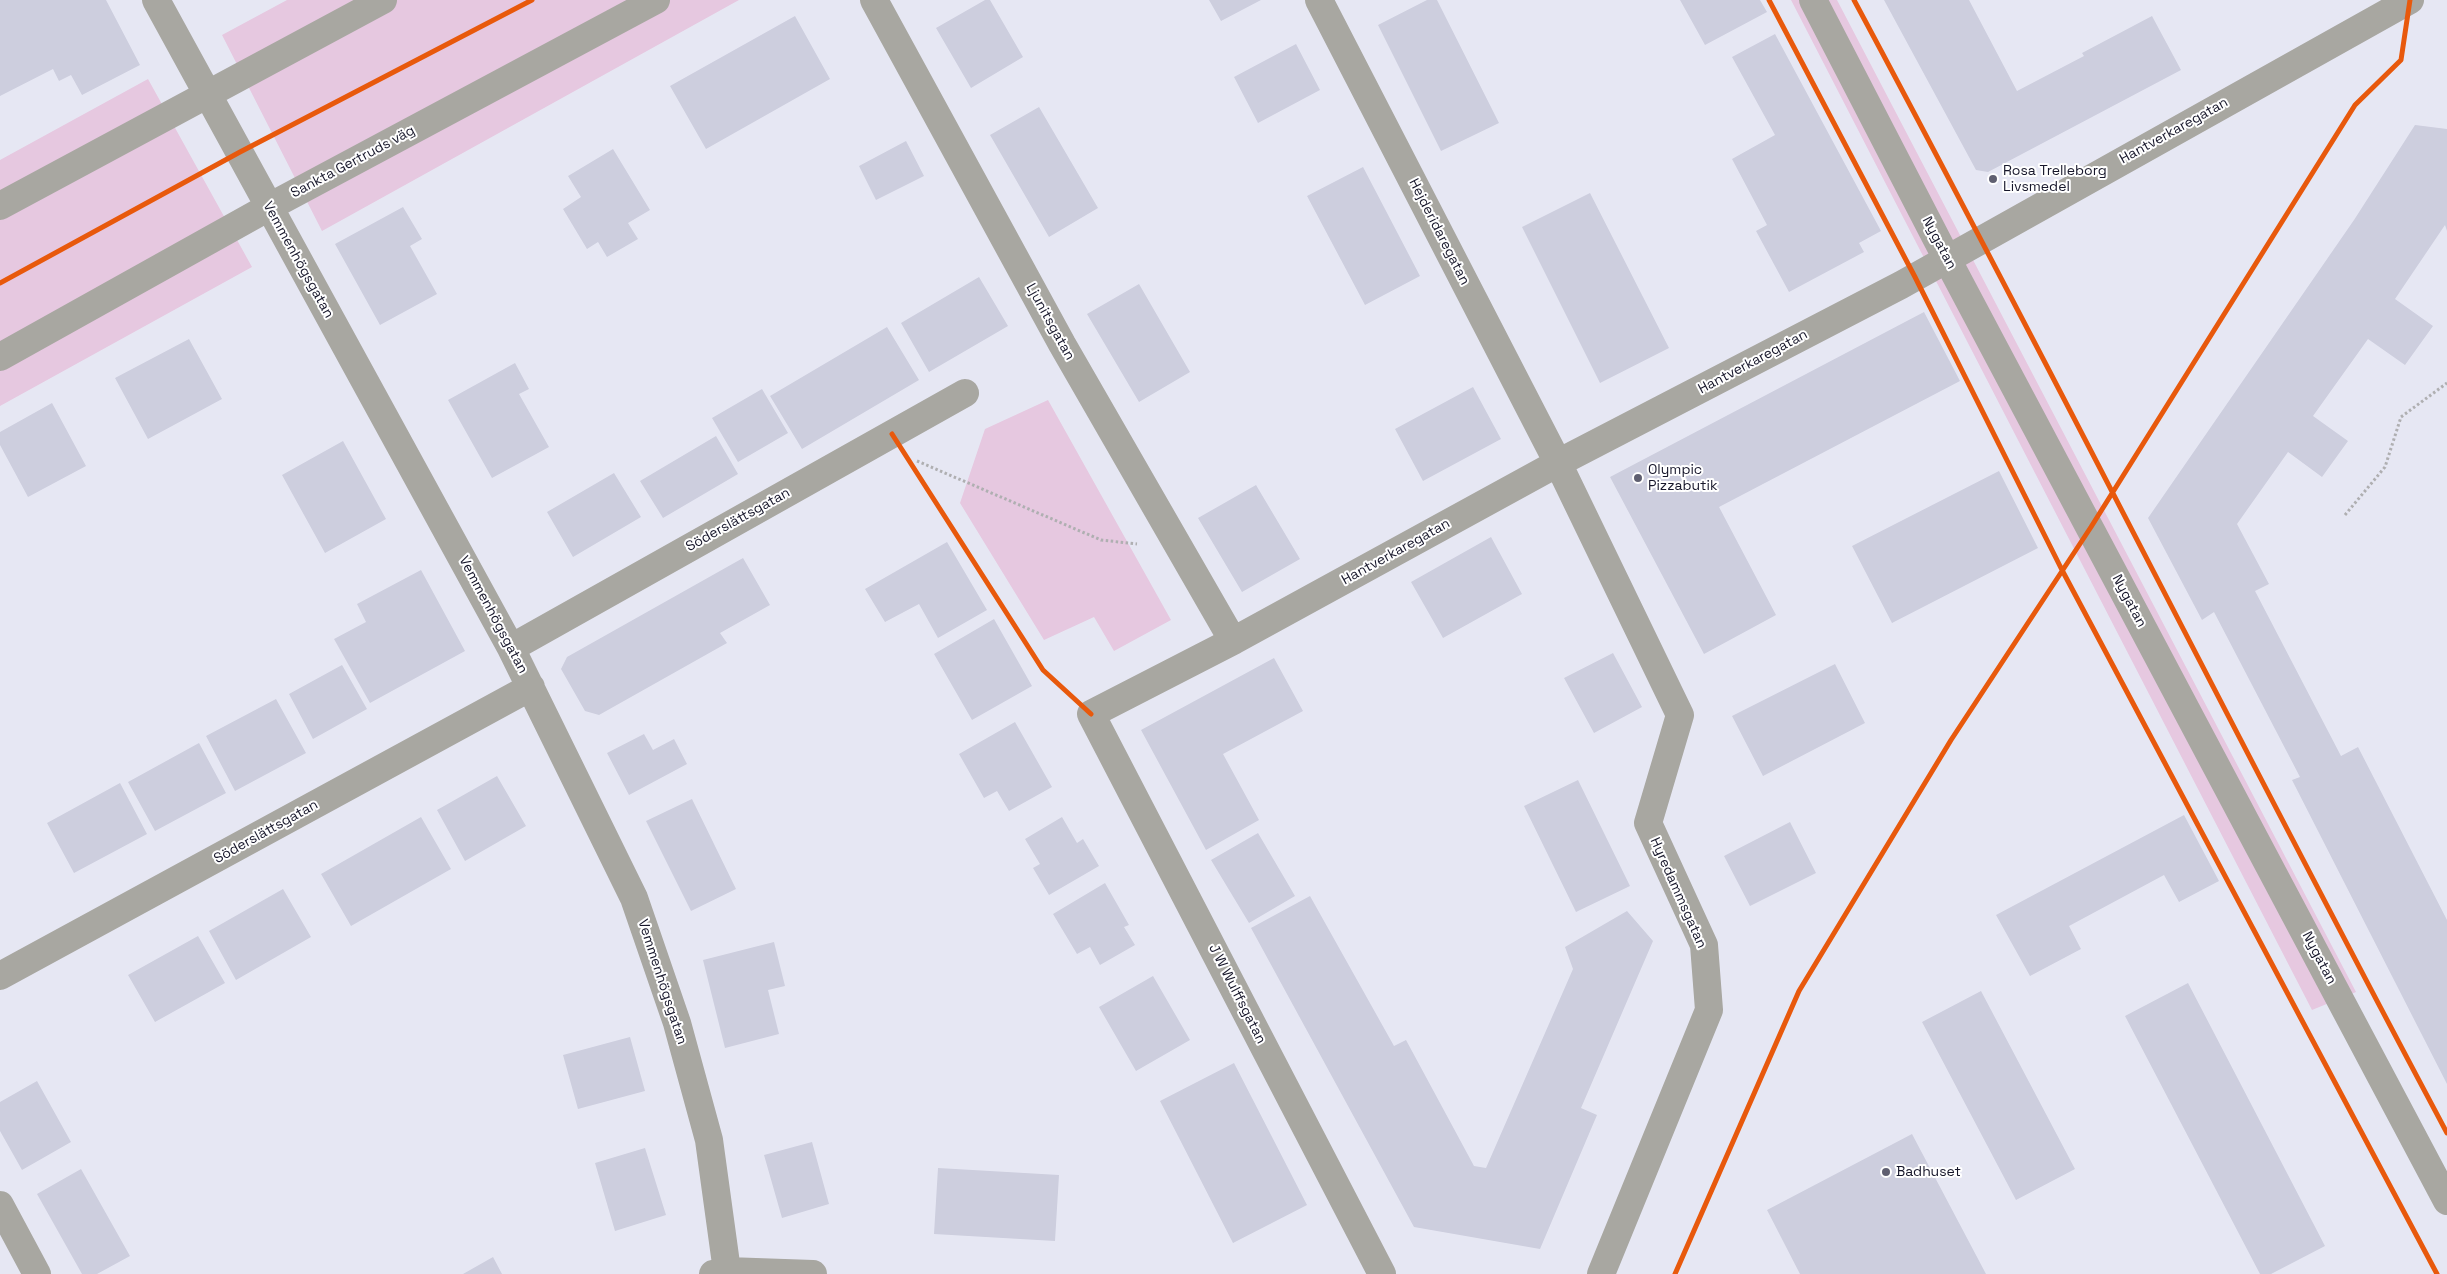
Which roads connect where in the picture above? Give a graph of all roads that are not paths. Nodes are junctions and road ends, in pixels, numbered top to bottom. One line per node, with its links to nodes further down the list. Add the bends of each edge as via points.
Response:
1 (156, 0): 8 (street, Vemmenhögsgatan)
2 (383, 0): 8 (street)
3 (656, 0): 10 (street, Sankta Gertruds väg)
4 (874, 0): 15 (street, Ljunitsgatan, via 1062,344)
5 (1319, 0): 14 (street, Hejderidaregatan)
6 (1813, 0): 11 (street, Nygatan)
7 (2410, 0): 11 (street, Hantverkaregatan)
8 (207, 94): 9 (street); 10 (street, Vemmenhögsgatan)
9 (0, 206)
10 (269, 207): 12 (street, Sankta Gertruds väg); 16 (street, Vemmenhögsgatan)
11 (1947, 259): 14 (street, Hantverkaregatan); 20 (street, Nygatan)
12 (0, 356)
13 (965, 393): 16 (street, Söderslättsgatan)
14 (1558, 463): 15 (street, Hantverkaregatan); 27 (street, Hyredammsgatan, via 1680,715 1648,823 1704,945 1709,1010)
15 (1233, 641): 18 (street, Hantverkaregatan)
16 (511, 648): 17 (street, Vemmenhögsgatan)
17 (531, 687): 19 (street, Söderslättsgatan); 22 (street, Vemmenhögsgatan, via 634,898 677,1023 709,1140)
18 (1091, 714): 26 (street, J W Wulffsgatan)
19 (0, 976)
20 (2447, 1200)
21 (0, 1205): 23 (street)
22 (720, 1272): 24 (street)
23 (37, 1274)
24 (806, 1274): 25 (street)
25 (813, 1274)
26 (1382, 1274)
27 (1601, 1274)

